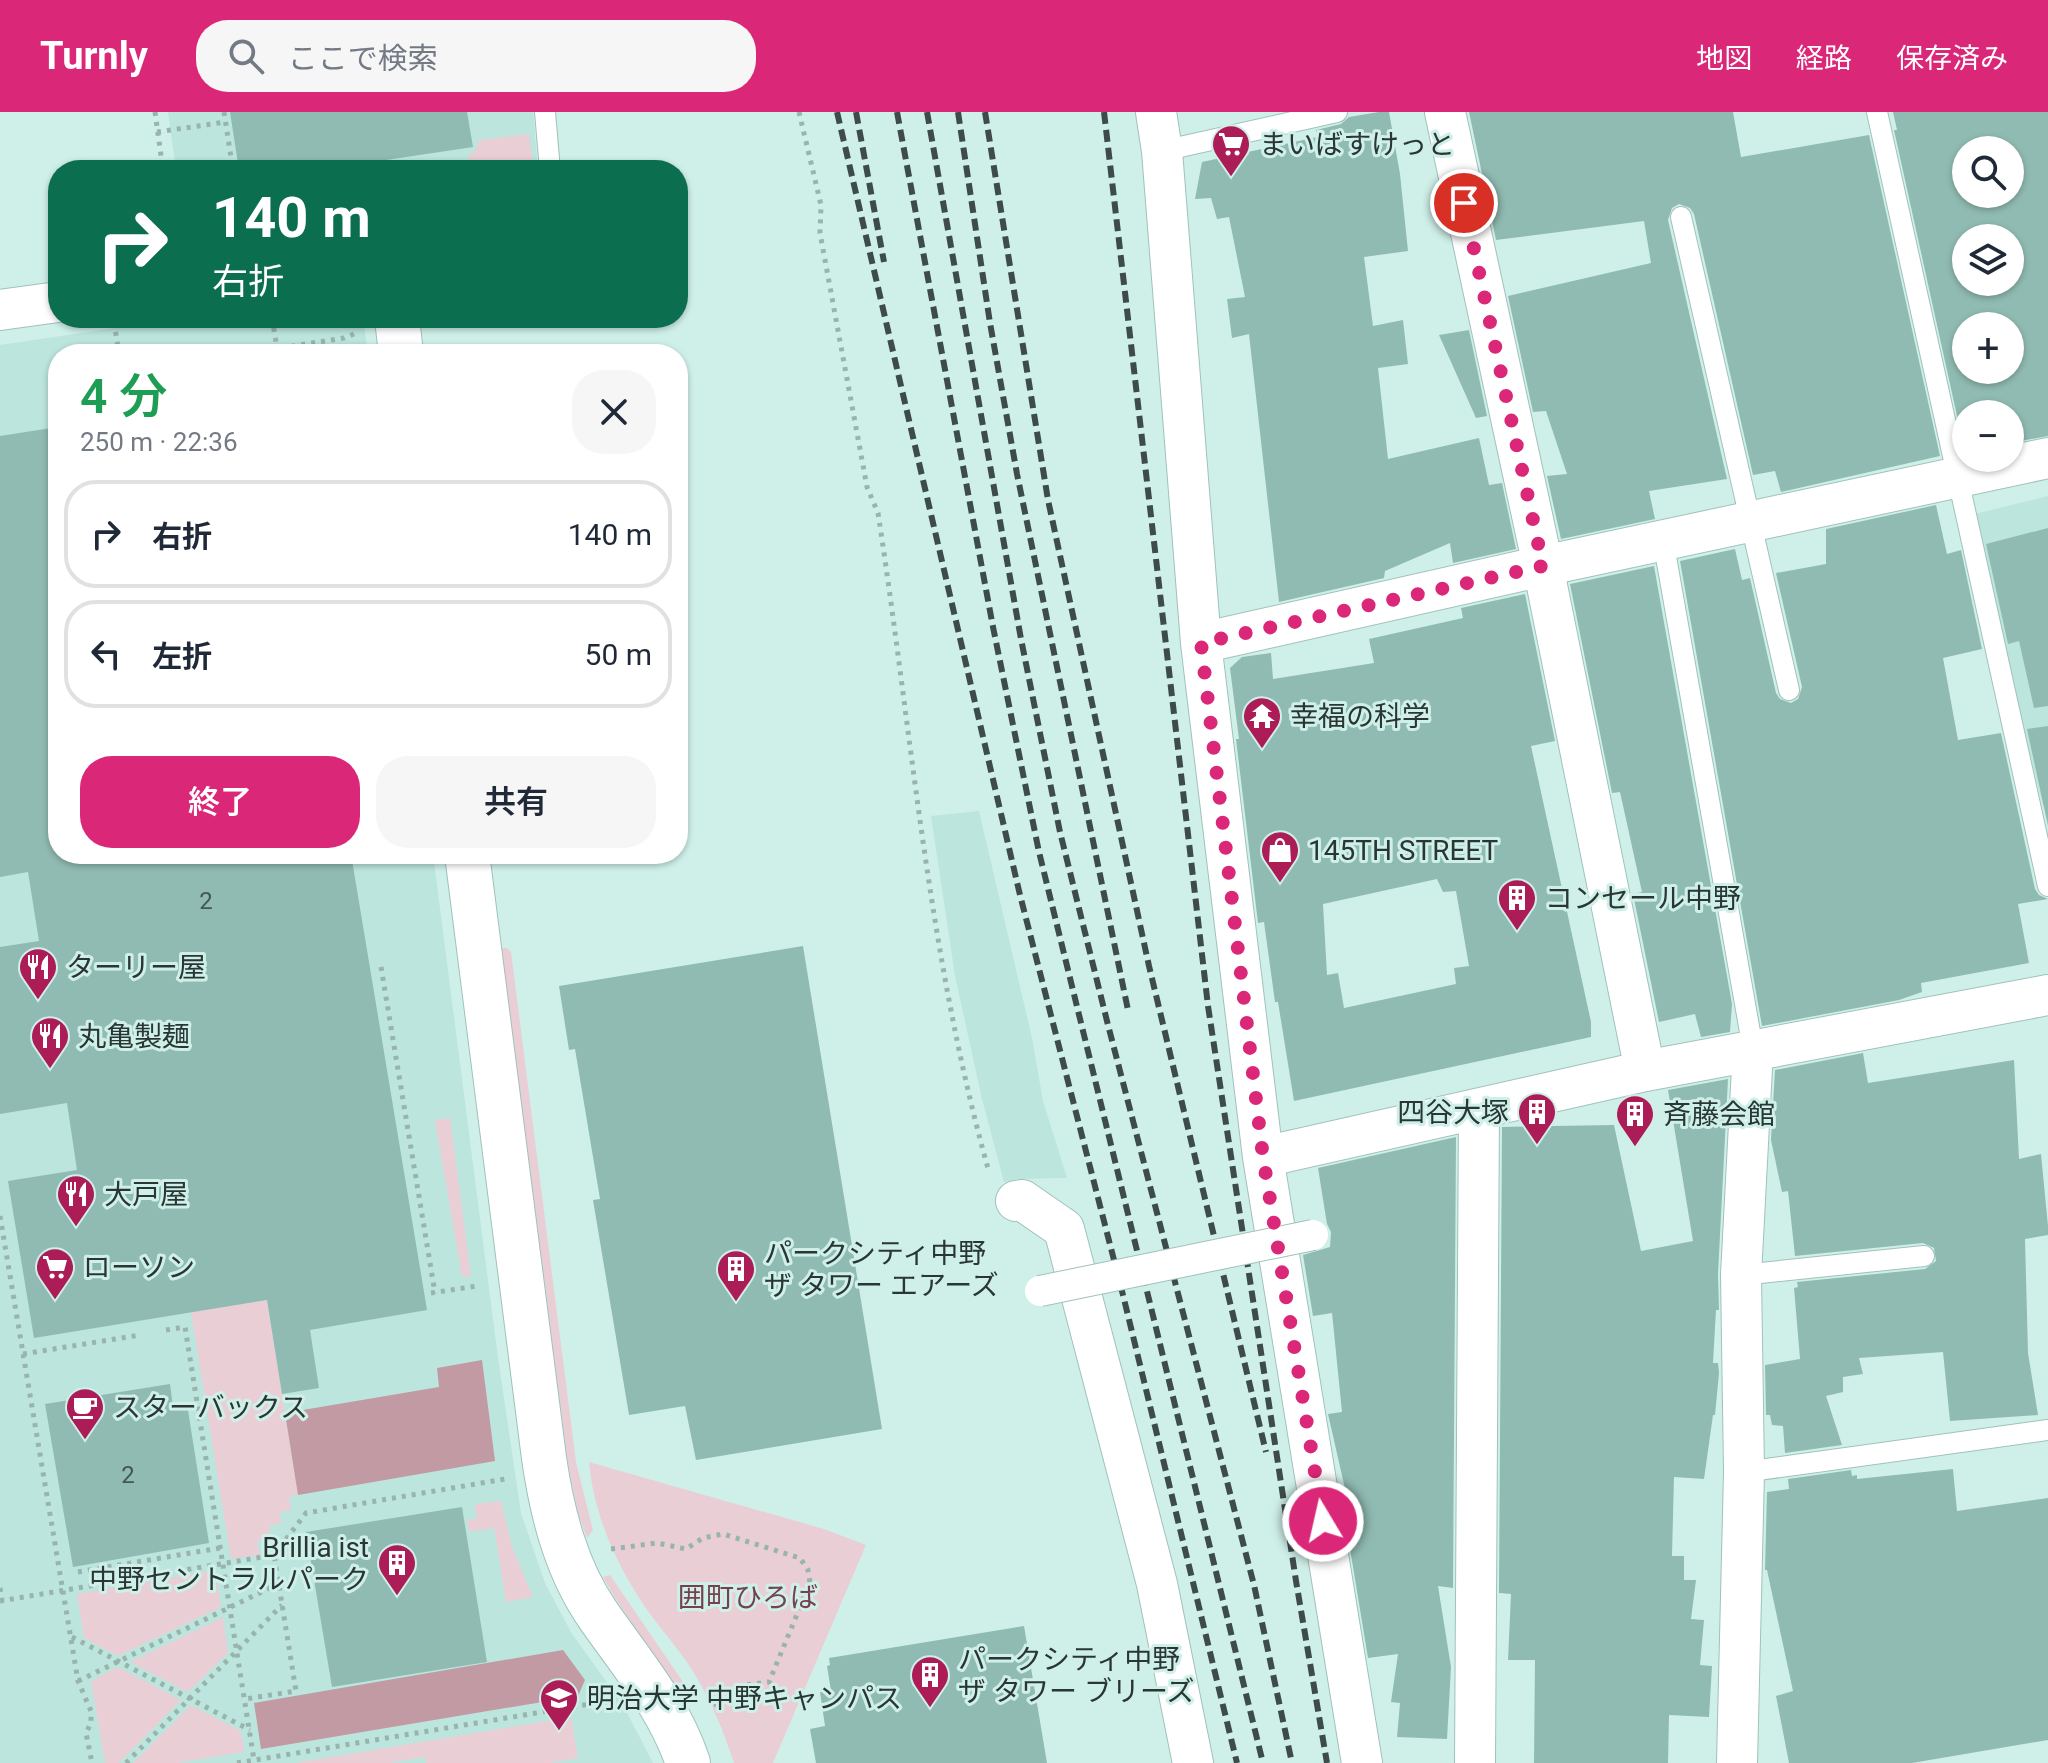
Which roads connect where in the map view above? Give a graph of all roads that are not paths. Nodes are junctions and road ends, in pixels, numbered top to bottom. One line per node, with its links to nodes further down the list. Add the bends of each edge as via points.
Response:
1 (545, 112): 7 (lane)
2 (1156, 112): 6 (street)
3 (1337, 112): 6 (lane)
4 (1445, 112): 15 (street)
5 (1877, 112): 12 (lane)
6 (1162, 151): 16 (street)
7 (549, 160)
8 (1681, 217): 13 (lane)
9 (48, 303): 10 (street)
10 (0, 310)
11 (2048, 458): 12 (street)
12 (1956, 478): 13 (street); 19 (lane)
13 (1752, 521): 14 (street); 17 (lane)
14 (1663, 540): 15 (street); 21 (lane)
15 (1543, 566): 16 (street); 22 (street)
16 (1201, 643): 24 (street)
17 (1789, 690)
18 (468, 864): 32 (street, via 555,1515 587,1596 653,1689)
19 (2048, 886)
20 (2048, 995): 21 (street)
21 (1753, 1049): 22 (street); 28 (street)
22 (1645, 1071): 23 (street)
23 (1479, 1109): 24 (street); 35 (street)
24 (1263, 1157): 34 (street)
25 (1016, 1201): 33 (street, via 1064,1229 1157,1584)
26 (1313, 1235): 29 (street, bridge)
27 (1924, 1256): 28 (lane)
28 (1741, 1275): 31 (street)
29 (1040, 1291)
30 (2048, 1430): 31 (lane)
31 (1744, 1472): 36 (street)
32 (688, 1763)
33 (1193, 1763)
34 (1362, 1763)
35 (1475, 1763)
36 (1737, 1763)

